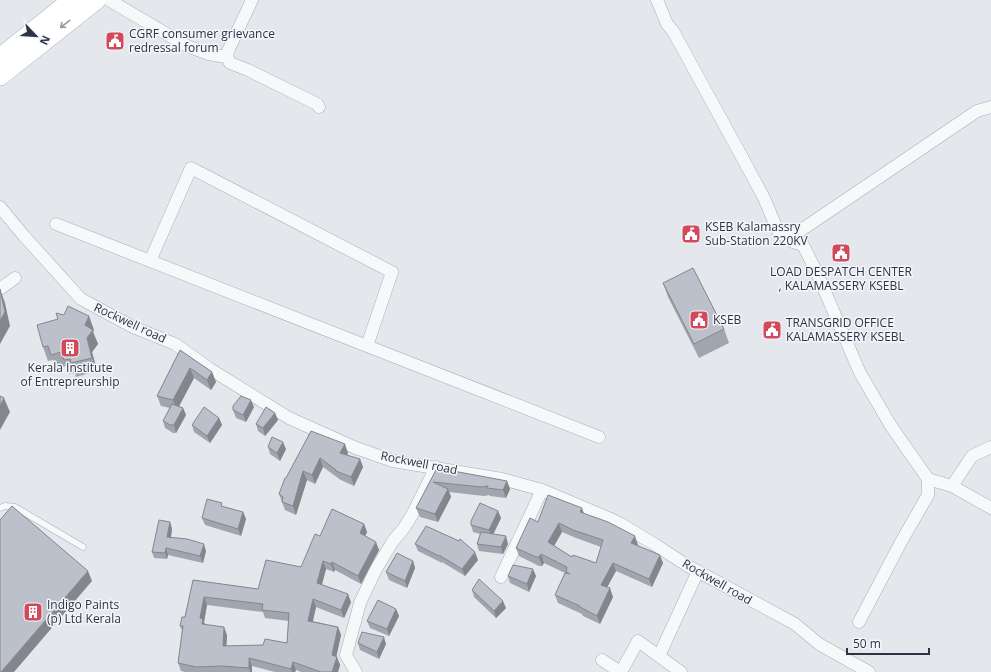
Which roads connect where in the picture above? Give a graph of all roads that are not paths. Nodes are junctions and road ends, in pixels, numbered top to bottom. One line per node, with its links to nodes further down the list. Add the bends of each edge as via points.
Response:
1 (72, 0): 7 (main road)
2 (96, 0): 8 (main road, one-way to 8)
3 (108, 0): 6 (street, via 187,46 208,54)
4 (252, 0): 6 (street)
5 (657, 0): 13 (street, via 667,24 764,198 778,231)
6 (227, 57): 9 (street, via 230,63)
7 (0, 58)
8 (0, 76)
9 (319, 107)
10 (991, 107): 13 (street, via 977,111)
11 (0, 207): 20 (street, Rockwell road, via 81,299 133,327 175,344 289,418 356,448 386,458)
12 (56, 224): 14 (street)
13 (788, 238): 21 (street, via 803,245 860,373 891,426)
14 (150, 261): 17 (street); 17 (street, via 191,168 392,272)
15 (15, 278): 16 (street)
16 (0, 289)
17 (367, 346): 18 (street)
18 (599, 438)
19 (991, 447): 22 (street, via 972,456)
20 (436, 467): 23 (street, Rockwell road, via 502,479); 32 (street, via 412,515 382,559 360,602 346,655)
21 (928, 479): 22 (street); 29 (street, via 928,495)
22 (952, 486): 25 (street)
23 (542, 490): 27 (street, Rockwell road, via 619,523); 28 (street)
24 (0, 508): 26 (lane, via 15,507)
25 (991, 508)
26 (82, 547)
27 (698, 571): 30 (street); 35 (street, Rockwell road, via 795,624 819,644)
28 (501, 577)
29 (859, 622)
30 (659, 656): 33 (street, via 638,641); 34 (street)
31 (602, 660): 33 (street)
32 (356, 672)
33 (620, 672)
34 (681, 672)
35 (869, 672)

